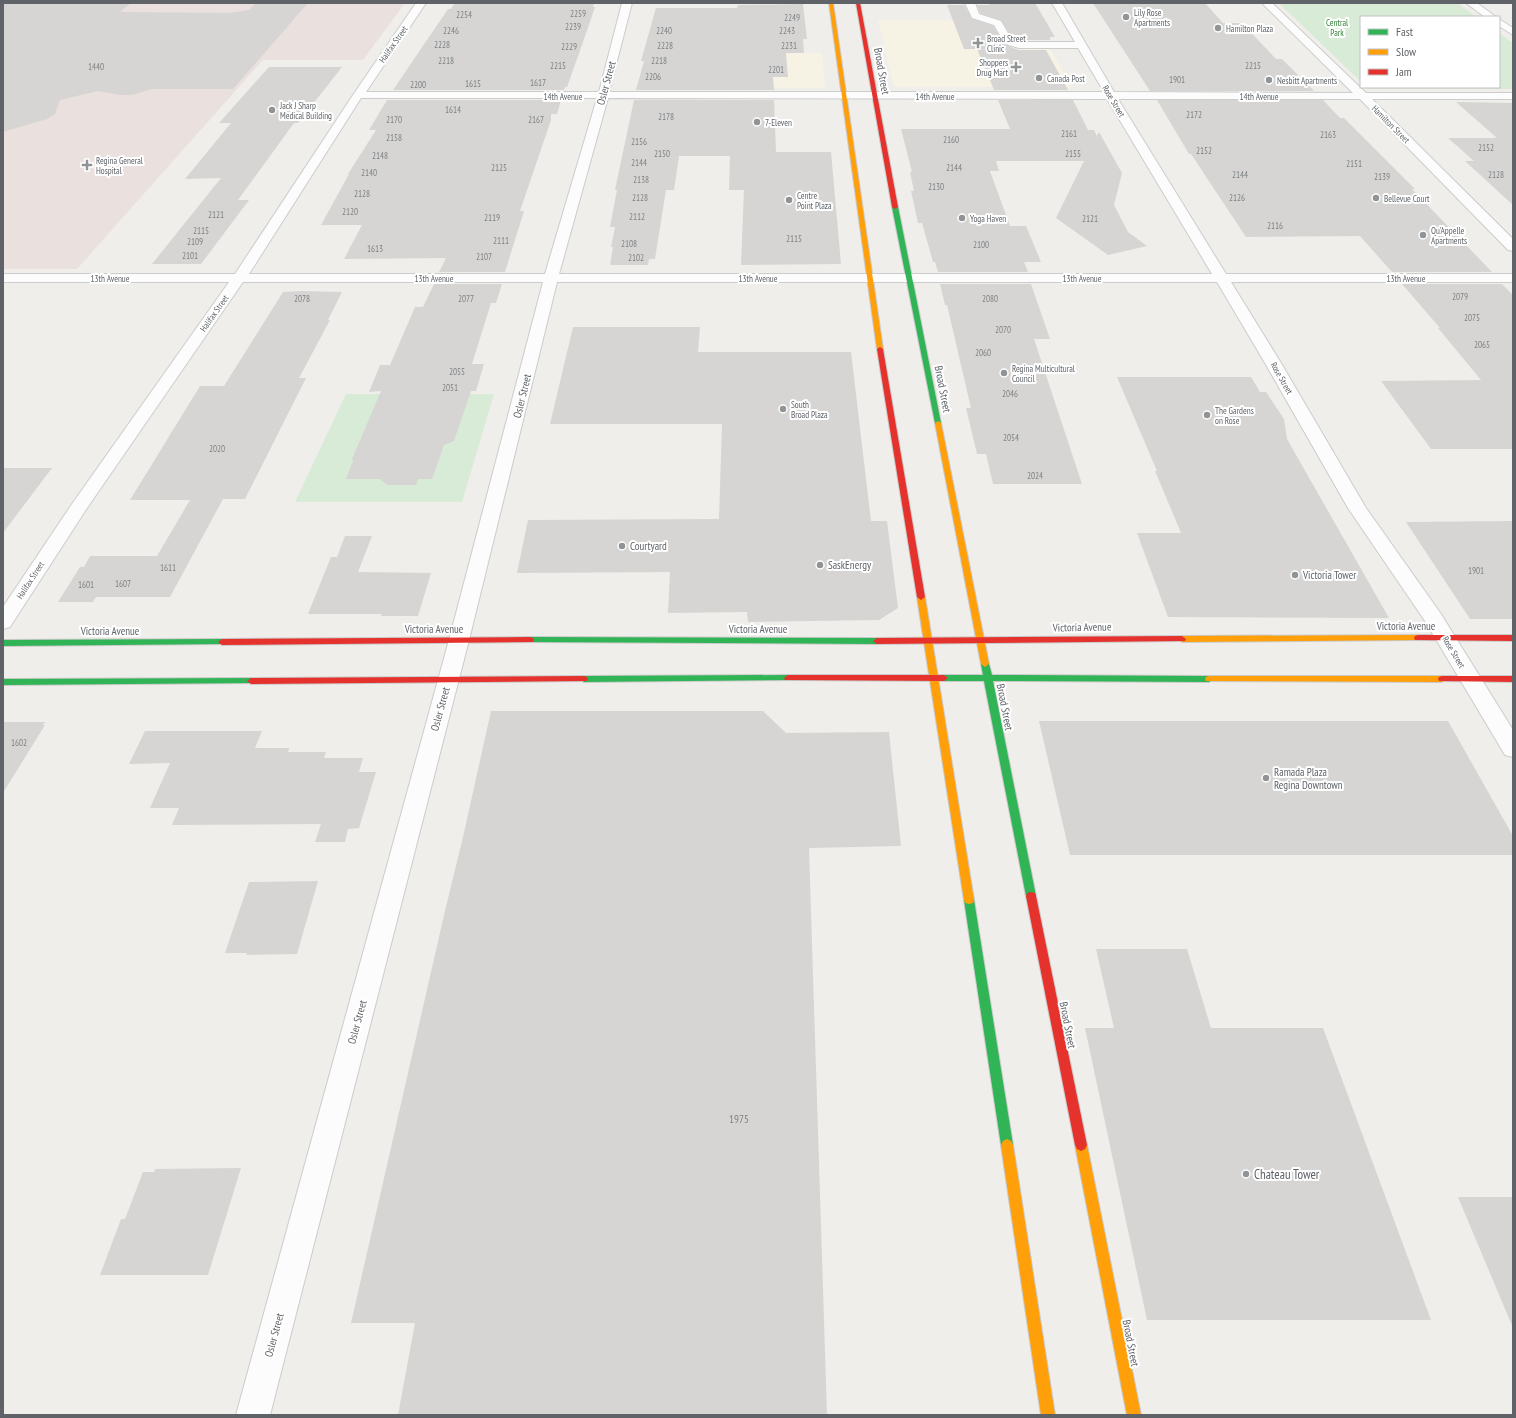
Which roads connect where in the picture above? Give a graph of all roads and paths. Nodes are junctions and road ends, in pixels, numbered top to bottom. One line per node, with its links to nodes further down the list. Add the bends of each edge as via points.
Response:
1 (421, 3): 13 (street, Halifax Street)
2 (627, 3): 14 (street, Osler Street)
3 (831, 3): 15 (main road)
4 (858, 3): 16 (main road, Broad Street)
5 (970, 3): 12 (street, via 975,16 998,22 1008,42 1019,45)
6 (1056, 3): 12 (street, Rose Street)
7 (1267, 3): 18 (street, Hamilton Street)
8 (1471, 3): 9 (street)
9 (1490, 16)
10 (1500, 23): 11 (street)
11 (1513, 32)
12 (1081, 45): 17 (street, Rose Street)
13 (358, 95): 14 (street, 14th Avenue); 22 (street, Halifax Street)
14 (603, 96): 15 (street, 14th Avenue); 23 (street, Osler Street)
15 (845, 96): 16 (street, 14th Avenue); 24 (main road)
16 (874, 96): 17 (street, 14th Avenue); 25 (main road, Broad Street)
17 (1111, 96): 18 (street, 14th Avenue); 26 (street, Rose Street)
18 (1363, 96): 19 (street, 14th Avenue); 20 (street, Hamilton Street)
19 (1513, 96)
20 (1513, 247)
21 (3, 278): 22 (street, 13th Avenue)
22 (238, 278): 23 (street, 13th Avenue); 28 (street, Halifax Street, via 78,508)
23 (551, 278): 24 (street, 13th Avenue); 31 (street, Osler Street)
24 (870, 278): 25 (street, 13th Avenue); 33 (main road, via 889,410)
25 (909, 278): 26 (street, 13th Avenue); 32 (main road, Broad Street)
26 (1221, 278): 27 (street, 13th Avenue); 30 (street, Rose Street, via 1356,508)
27 (1513, 278)
28 (3, 622)
29 (1513, 638): 30 (main road, Victoria Avenue)
30 (1446, 639): 32 (main road, Victoria Avenue); 38 (street, Rose Street)
31 (459, 640): 33 (main road, Victoria Avenue); 34 (main road, Victoria Avenue); 37 (street, Osler Street)
32 (980, 640): 33 (main road, Victoria Avenue); 36 (main road, Broad Street)
33 (928, 641): 35 (main road)
34 (3, 643)
35 (935, 678): 36 (main road); 37 (main road); 43 (main road)
36 (987, 678): 38 (main road); 44 (main road, Broad Street)
37 (448, 679): 40 (main road); 42 (street, Osler Street)
38 (1470, 679): 39 (main road); 41 (street, Rose Street)
39 (1513, 679)
40 (3, 682)
41 (1513, 749)
42 (253, 1415)
43 (1048, 1415)
44 (1134, 1415)

